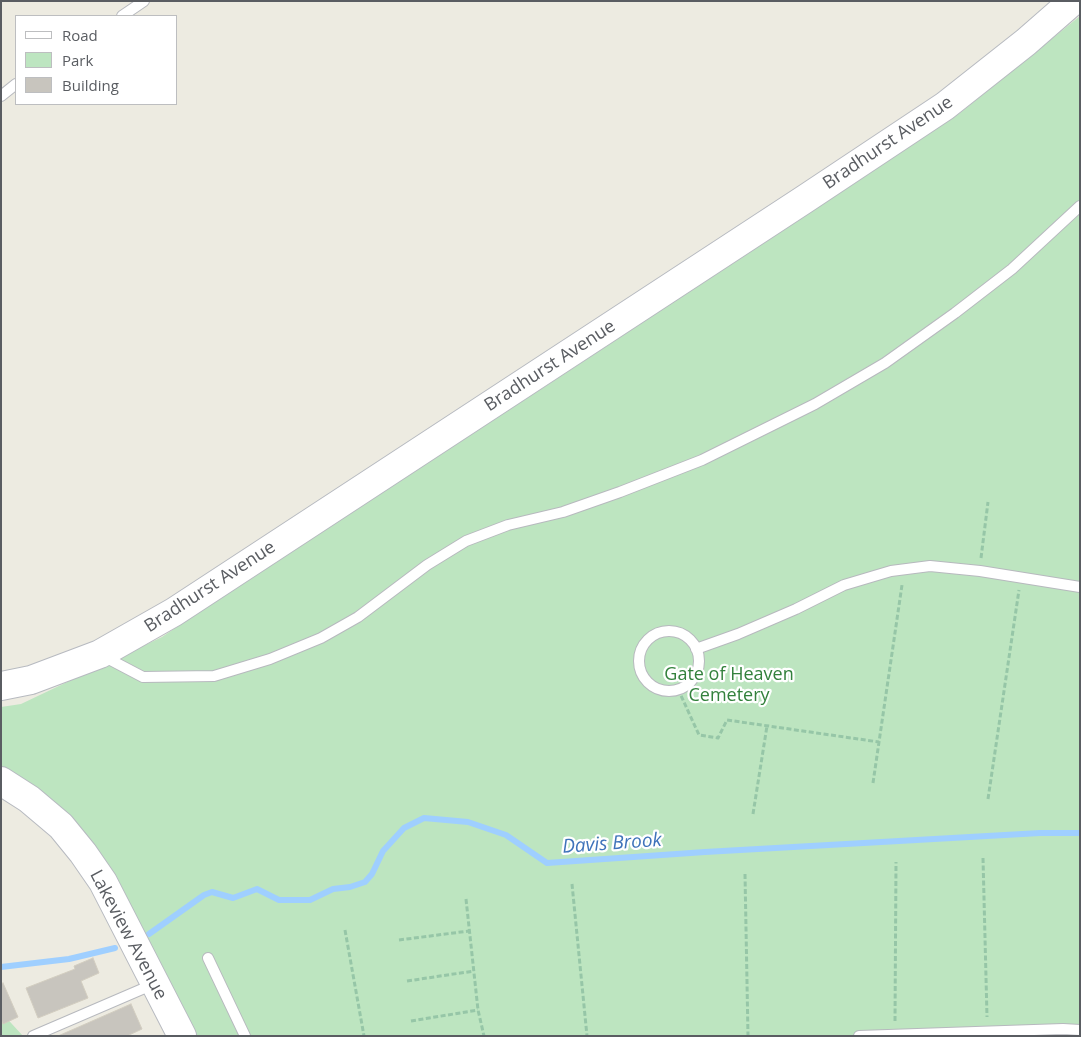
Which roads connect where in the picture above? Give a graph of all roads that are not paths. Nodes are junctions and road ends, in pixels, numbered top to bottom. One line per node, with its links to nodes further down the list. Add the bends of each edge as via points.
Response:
1 (144, 1): 3 (lane)
2 (1073, 1): 9 (main road, Bradhurst Avenue, via 945,106 174,612)
3 (123, 15)
4 (15, 85): 5 (lane)
5 (1, 96)
6 (1080, 206): 9 (lane, via 1012,269 955,313 885,363 815,404 702,460 629,489 466,541 427,565 358,618 321,638 270,659 214,676 143,677)
7 (1080, 587): 8 (lane, via 930,566 891,571 844,585 796,609)
8 (696, 649): 8 (lane, via 690,640 674,632 661,632 643,646 640,671 653,687 664,691 683,688 698,670)
9 (100, 654): 10 (main road, Bradhurst Avenue, via 31,680)
10 (1, 686)
11 (1, 781): 13 (main road, Lakeview Avenue, via 29,799 60,826 83,853 103,882)
12 (208, 958): 17 (lane)
13 (155, 984): 15 (lane); 16 (main road, Lakeview Avenue)
14 (1080, 1030): 18 (lane)
15 (33, 1036)
16 (182, 1036)
17 (245, 1036)
18 (859, 1036)

